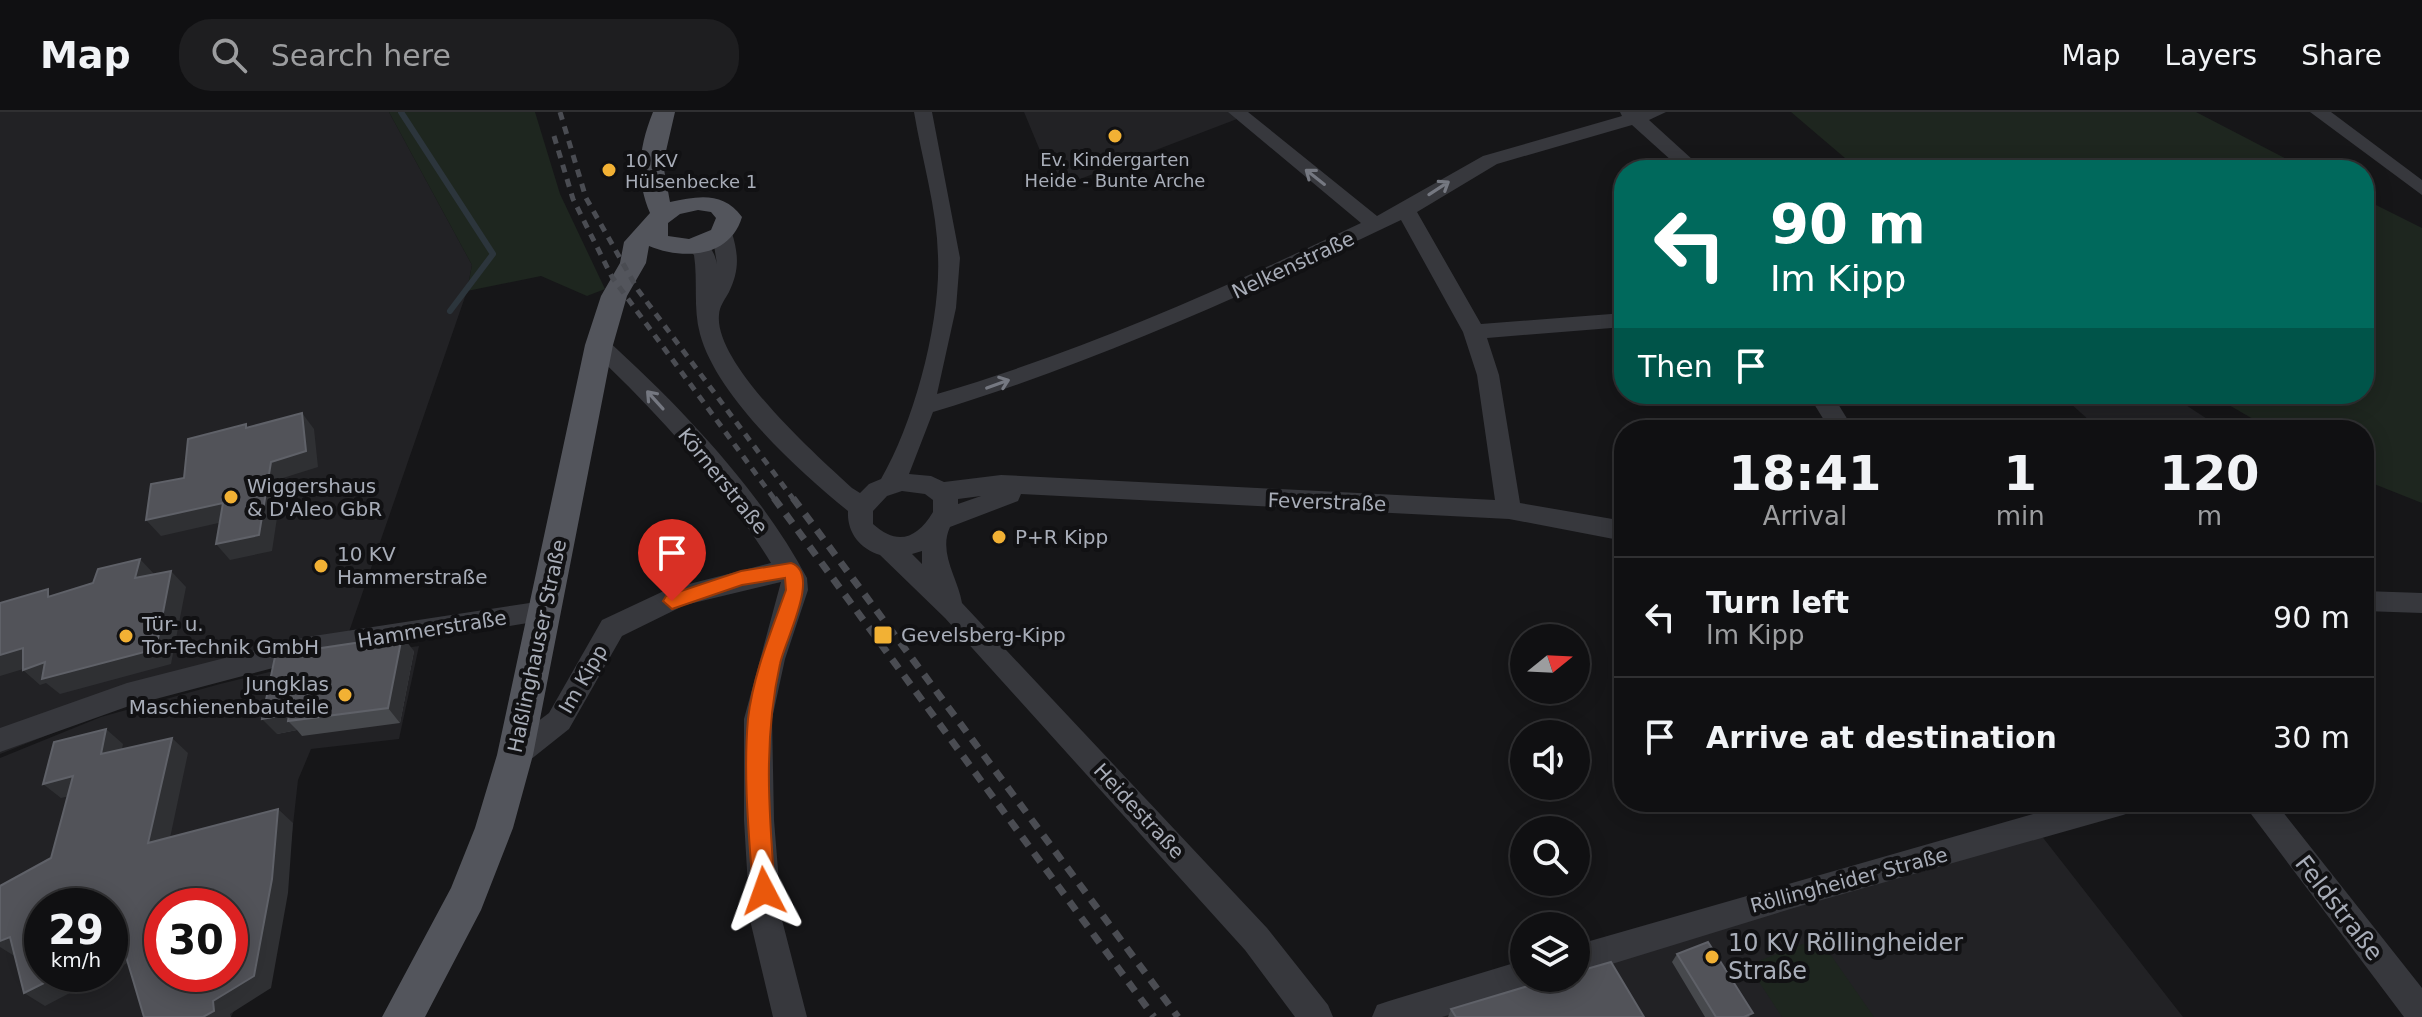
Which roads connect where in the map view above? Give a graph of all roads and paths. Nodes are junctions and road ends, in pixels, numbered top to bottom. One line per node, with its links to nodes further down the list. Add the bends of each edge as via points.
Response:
1 (664, 112): 7 (main road)
2 (923, 112): 20 (street, via 949,257)
3 (1237, 112): 12 (street, one-way to 3)
4 (2319, 112): 8 (street)
5 (1641, 114): 6 (street); 10 (street, Nelkenstraße, one-way to 5, via 1490,160)
6 (1685, 160)
7 (652, 170): 9 (main road); 11 (main road, via 650,190)
8 (2422, 189)
9 (688, 204): 11 (main road); 13 (main road, via 723,209 729,217)
10 (1406, 210): 12 (street, Nelkenstraße); 18 (street)
11 (659, 218): 14 (main road, via 654,234); 15 (main road, Haßlinghauser Straße, via 637,242)
12 (1376, 225): 20 (street, Nelkenstraße, one-way to 12, via 1168,321)
13 (722, 233): 14 (main road); 16 (street, via 726,276)
14 (682, 246): 15 (main road); 16 (street, Heidestraße, via 704,252)
15 (633, 263): 19 (main road, Haßlinghauser Straße, via 614,296)
16 (707, 313): 24 (street, Heidestraße, via 714,343 733,376 812,466)
17 (1614, 321): 18 (street)
18 (1474, 332): 25 (street, via 1488,375)
19 (599, 345): 29 (street, Körnerstraße, one-way to 19, via 724,477); 33 (main road, Haßlinghauser Straße)
20 (923, 407): 21 (street)
21 (907, 452): 22 (street); 24 (street)
22 (935, 488): 23 (street, Feverstraße); 24 (street, via 911,481); 26 (street, Heidestraße, via 947,508)
23 (1027, 488): 25 (street, Feverstraße); 26 (street, Feverstraße)
24 (877, 494): 28 (street, Heidestraße, via 860,527)
25 (1509, 510): 27 (street, Feverstraße)
26 (940, 526): 28 (street, via 907,546); 32 (street, Heidestraße, via 935,564)
27 (1614, 529)
28 (887, 546): 32 (street, Heidestraße)
29 (791, 570): 35 (street, Im Kipp, via 696,592 612,628 559,721); 42 (street, via 795,590 771,659 758,719 766,920)
30 (2374, 601): 31 (street)
31 (2422, 603)
32 (954, 611): 43 (street, Heidestraße, via 1256,939)
33 (543, 612): 34 (street, Hammerstraße, via 307,648 127,695); 35 (main road, Haßlinghauser Straße)
34 (0, 740)
35 (515, 755): 41 (main road, Haßlinghauser Straße, via 467,897)
36 (2087, 812): 38 (street, Röllingheider Straße)
37 (2265, 812): 40 (street, Feldstraße)
38 (1590, 956)
39 (1510, 980): 44 (street)
40 (2422, 1014)
41 (403, 1017)
42 (790, 1017)
43 (1316, 1017)
44 (1389, 1017)

